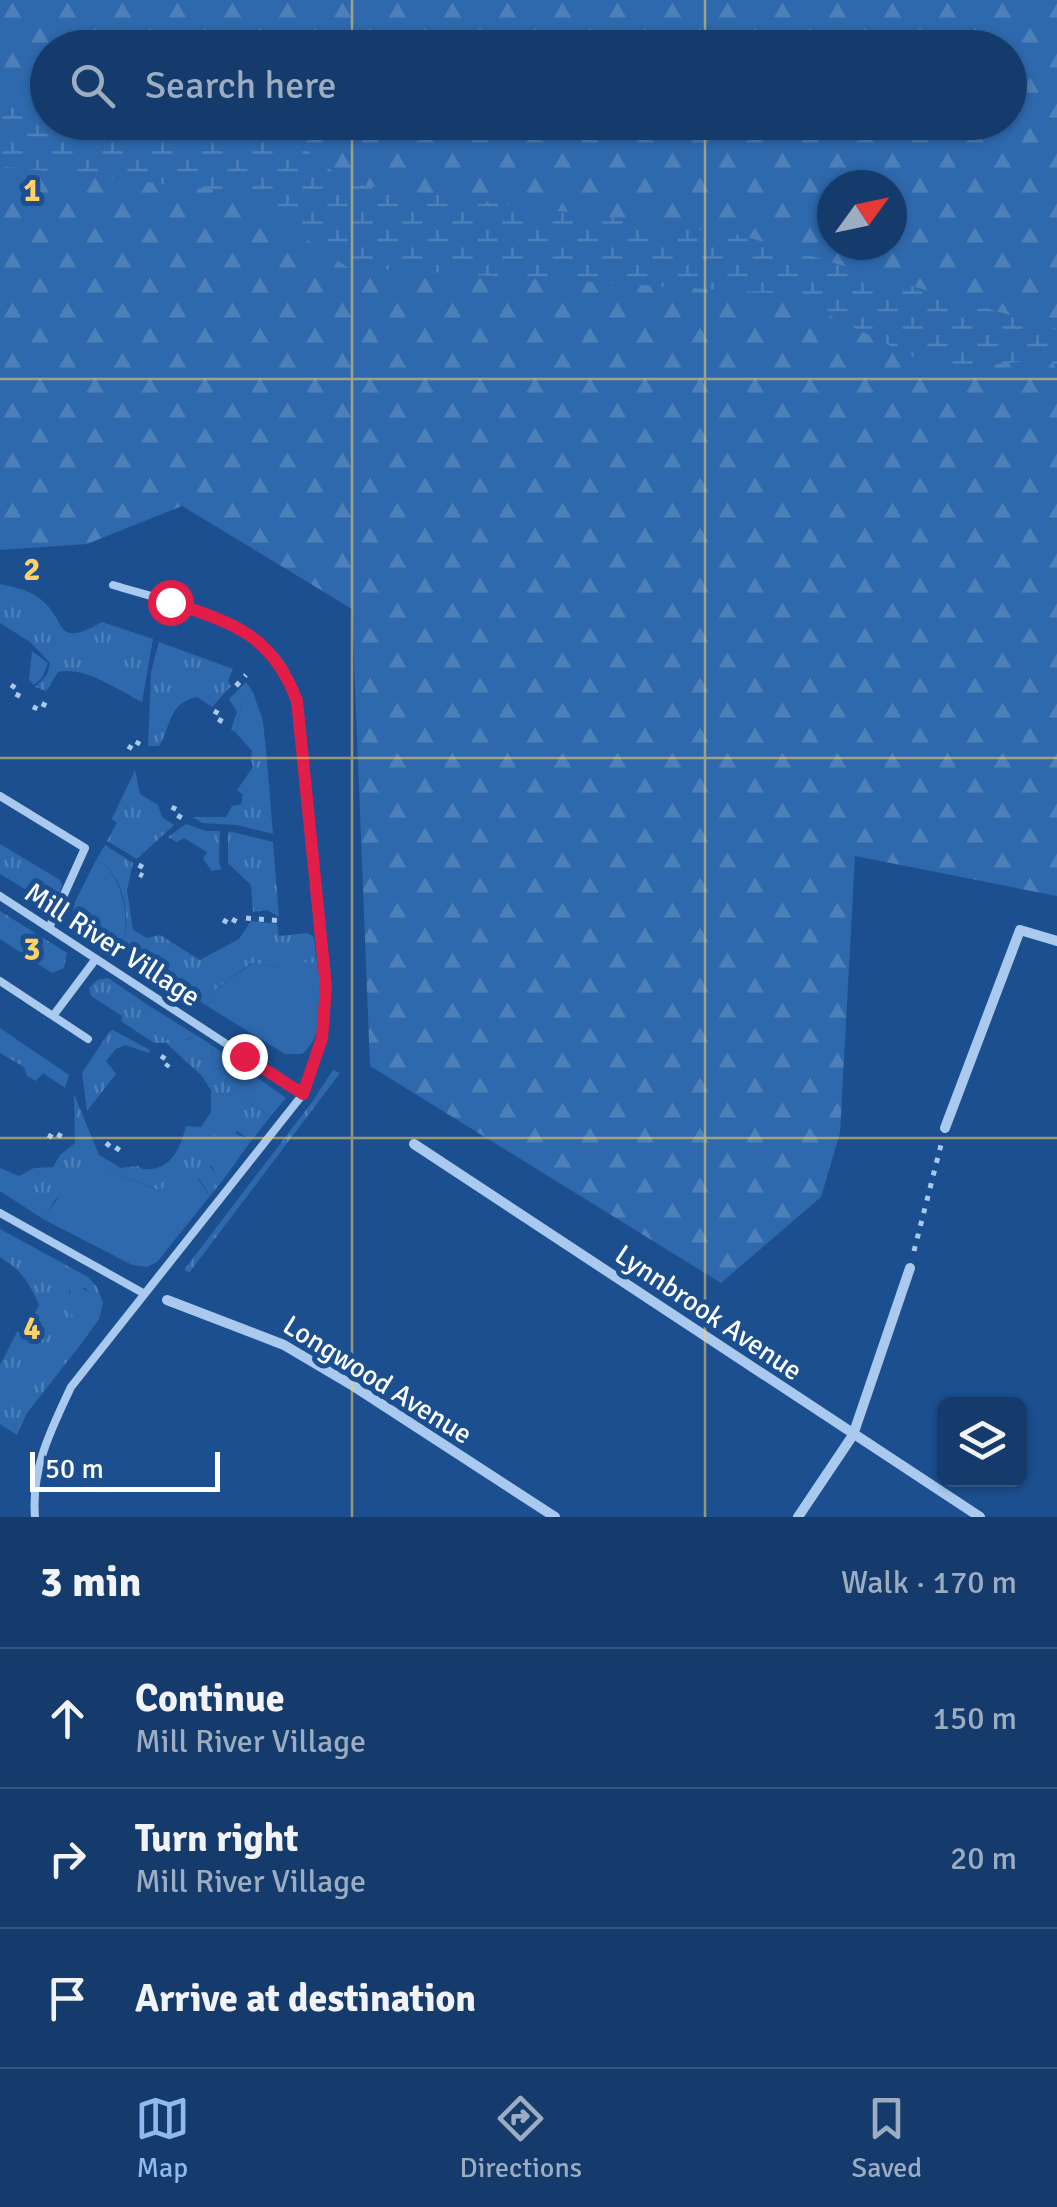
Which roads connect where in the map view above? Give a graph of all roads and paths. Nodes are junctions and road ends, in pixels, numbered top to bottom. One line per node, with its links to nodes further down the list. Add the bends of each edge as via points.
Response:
1 (113, 585): 32 (lane, via 238,628 280,663 297,701 326,987 322,1038)
2 (246, 676): 4 (path)
3 (11, 685): 5 (path, via 20,691)
4 (236, 686)
5 (16, 699)
6 (47, 706): 7 (path, via 38,702)
7 (34, 710)
8 (214, 711): 9 (path, via 223,716)
9 (217, 726)
10 (139, 741): 11 (path, via 134,750)
11 (128, 746)
12 (0, 796): 15 (lane)
13 (175, 806): 14 (path, via 172,812)
14 (182, 818)
15 (86, 848): 16 (lane); 24 (lane)
16 (96, 854)
17 (142, 864): 18 (path, via 137,873)
18 (143, 876)
19 (0, 896): 24 (lane, Mill River Village)
20 (236, 917): 22 (path, via 232,925)
21 (246, 918): 23 (path)
22 (222, 920)
23 (284, 921)
24 (49, 928): 26 (lane, Mill River Village)
25 (1057, 941): 33 (street, via 1020,930)
26 (96, 960): 28 (lane); 32 (lane, Mill River Village)
27 (0, 981): 28 (lane)
28 (53, 1016): 29 (lane)
29 (88, 1039)
30 (161, 1056): 31 (path, via 170,1062)
31 (166, 1066)
32 (303, 1094): 41 (lane)
33 (945, 1128): 40 (path)
34 (62, 1132): 35 (path, via 57,1140)
35 (48, 1135)
36 (106, 1144): 37 (path, via 116,1151)
37 (120, 1144)
38 (414, 1144): 43 (street, Lynnbrook Avenue)
39 (0, 1213): 41 (lane)
40 (910, 1268): 43 (street)
41 (143, 1293): 44 (lane, via 71,1387 44,1443)
42 (167, 1300): 45 (street, Longwood Avenue, via 284,1345)
43 (853, 1435): 46 (street); 47 (street, Lynnbrook Avenue)
44 (35, 1517)
45 (554, 1517)
46 (798, 1517)
47 (980, 1517)

